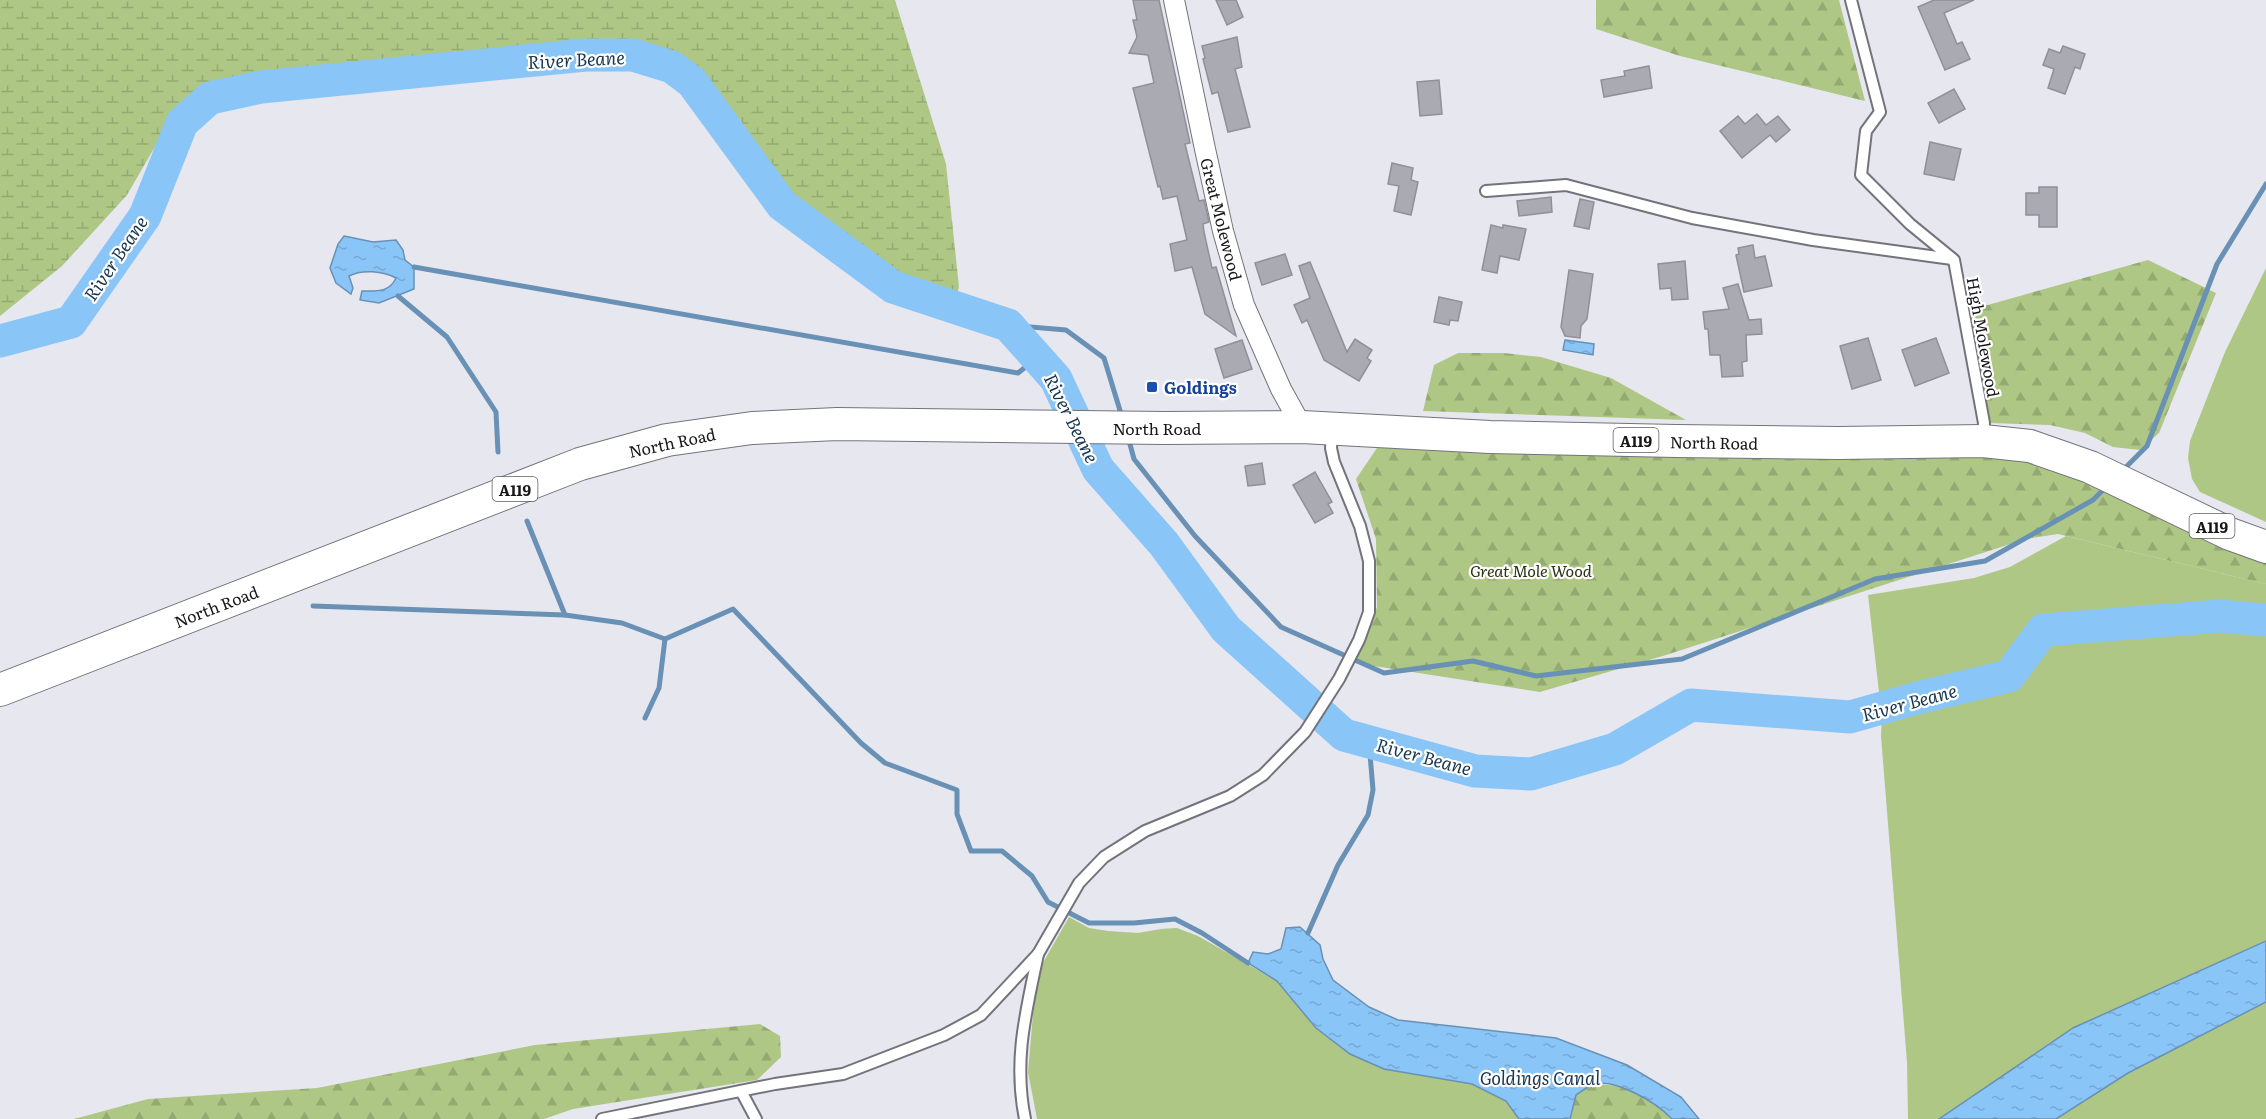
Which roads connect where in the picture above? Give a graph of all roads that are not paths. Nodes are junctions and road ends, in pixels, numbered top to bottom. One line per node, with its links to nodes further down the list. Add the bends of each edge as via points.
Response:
1 (1174, 0): 5 (street, Great Molewood, via 1204,149 1244,305)
2 (1851, 0): 4 (lane, High Molewood, via 1880,112 1866,131 1861,175 1910,224)
3 (1486, 190): 4 (lane, via 1566,185 1738,227)
4 (1954, 260): 7 (lane, High Molewood, via 1984,423)
5 (1302, 427): 6 (main road, North Road / A119); 9 (main road, North Road / A119, via 837,424 752,428 667,440 580,464)
6 (1332, 428): 7 (main road, North Road / A119, via 1676,441); 10 (lane, via 1334,462 1360,526 1369,561 1369,612 1339,679 1305,732 1263,775 1230,796 1145,831 1104,857 1079,883)
7 (1983, 441): 8 (main road, North Road / A119, via 2030,446 2104,473 2230,534)
8 (2266, 547)
9 (0, 690)
10 (1038, 954): 11 (lane, via 981,1015 944,1035 843,1074); 15 (lane, via 1022,1033 1019,1090)
11 (741, 1091): 12 (lane); 14 (lane)
12 (617, 1117): 13 (lane)
13 (602, 1119)
14 (756, 1119)
15 (1025, 1119)

